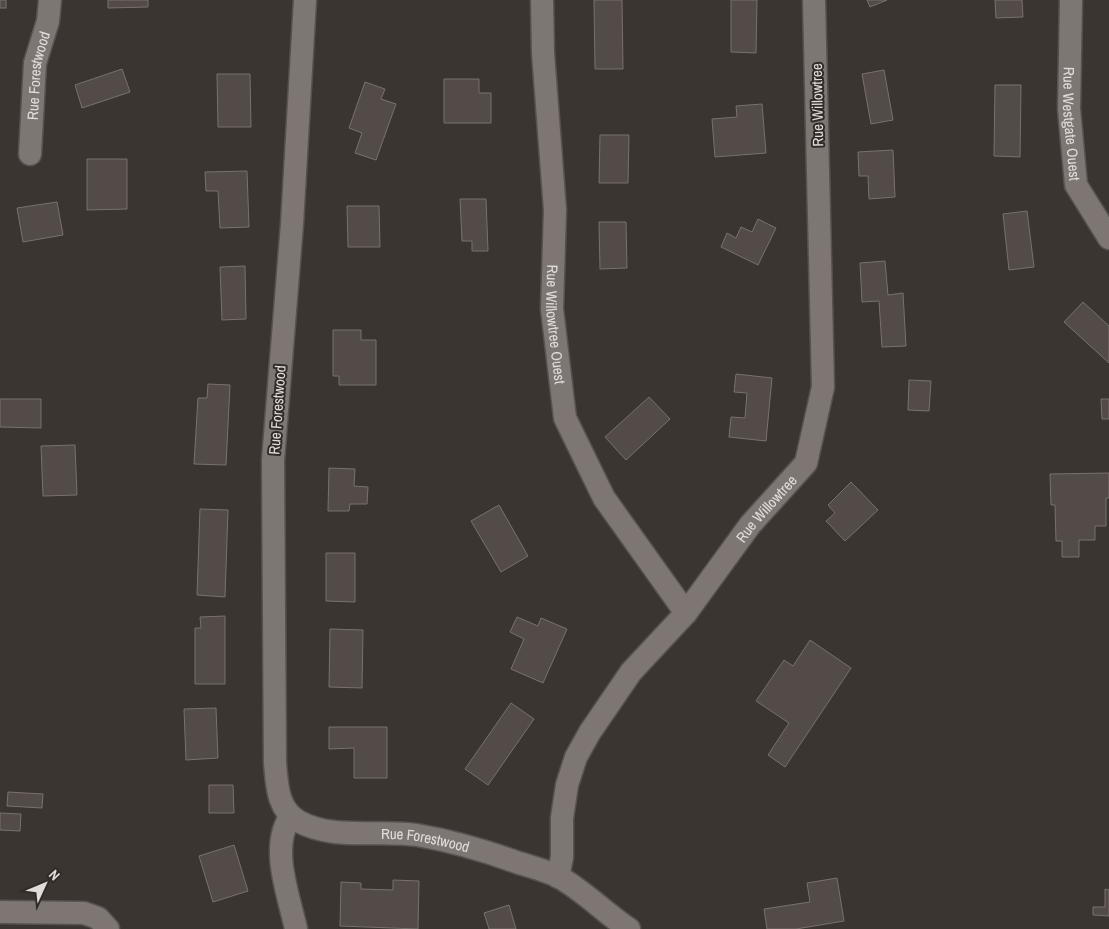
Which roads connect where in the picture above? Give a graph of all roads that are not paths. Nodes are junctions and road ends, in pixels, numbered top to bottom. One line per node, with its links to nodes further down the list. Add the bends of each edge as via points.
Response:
1 (50, 0): 6 (street, Rue Forestwood, via 48,21 34,63)
2 (305, 0): 9 (street, Rue Forestwood, via 292,224 273,460 275,764 282,804)
3 (542, 0): 8 (street, Rue Willowtree Ouest, via 555,210 552,309 565,418 604,498)
4 (814, 0): 8 (street, Rue Willowtree, via 823,387 806,463 750,525)
5 (1071, 0): 7 (street, Rue Westgate Ouest, via 1069,109 1076,185)
6 (30, 154)
7 (1109, 238)
8 (686, 613): 10 (street, Rue Willowtree, via 631,672 576,757 562,818 562,857)
9 (291, 816): 10 (street, Rue Forestwood, via 321,830 414,835 452,842); 13 (street, via 283,829 280,844)
10 (558, 877): 14 (street)
11 (0, 912): 12 (street, via 84,913 98,918)
12 (108, 929)
13 (296, 929)
14 (629, 929)

